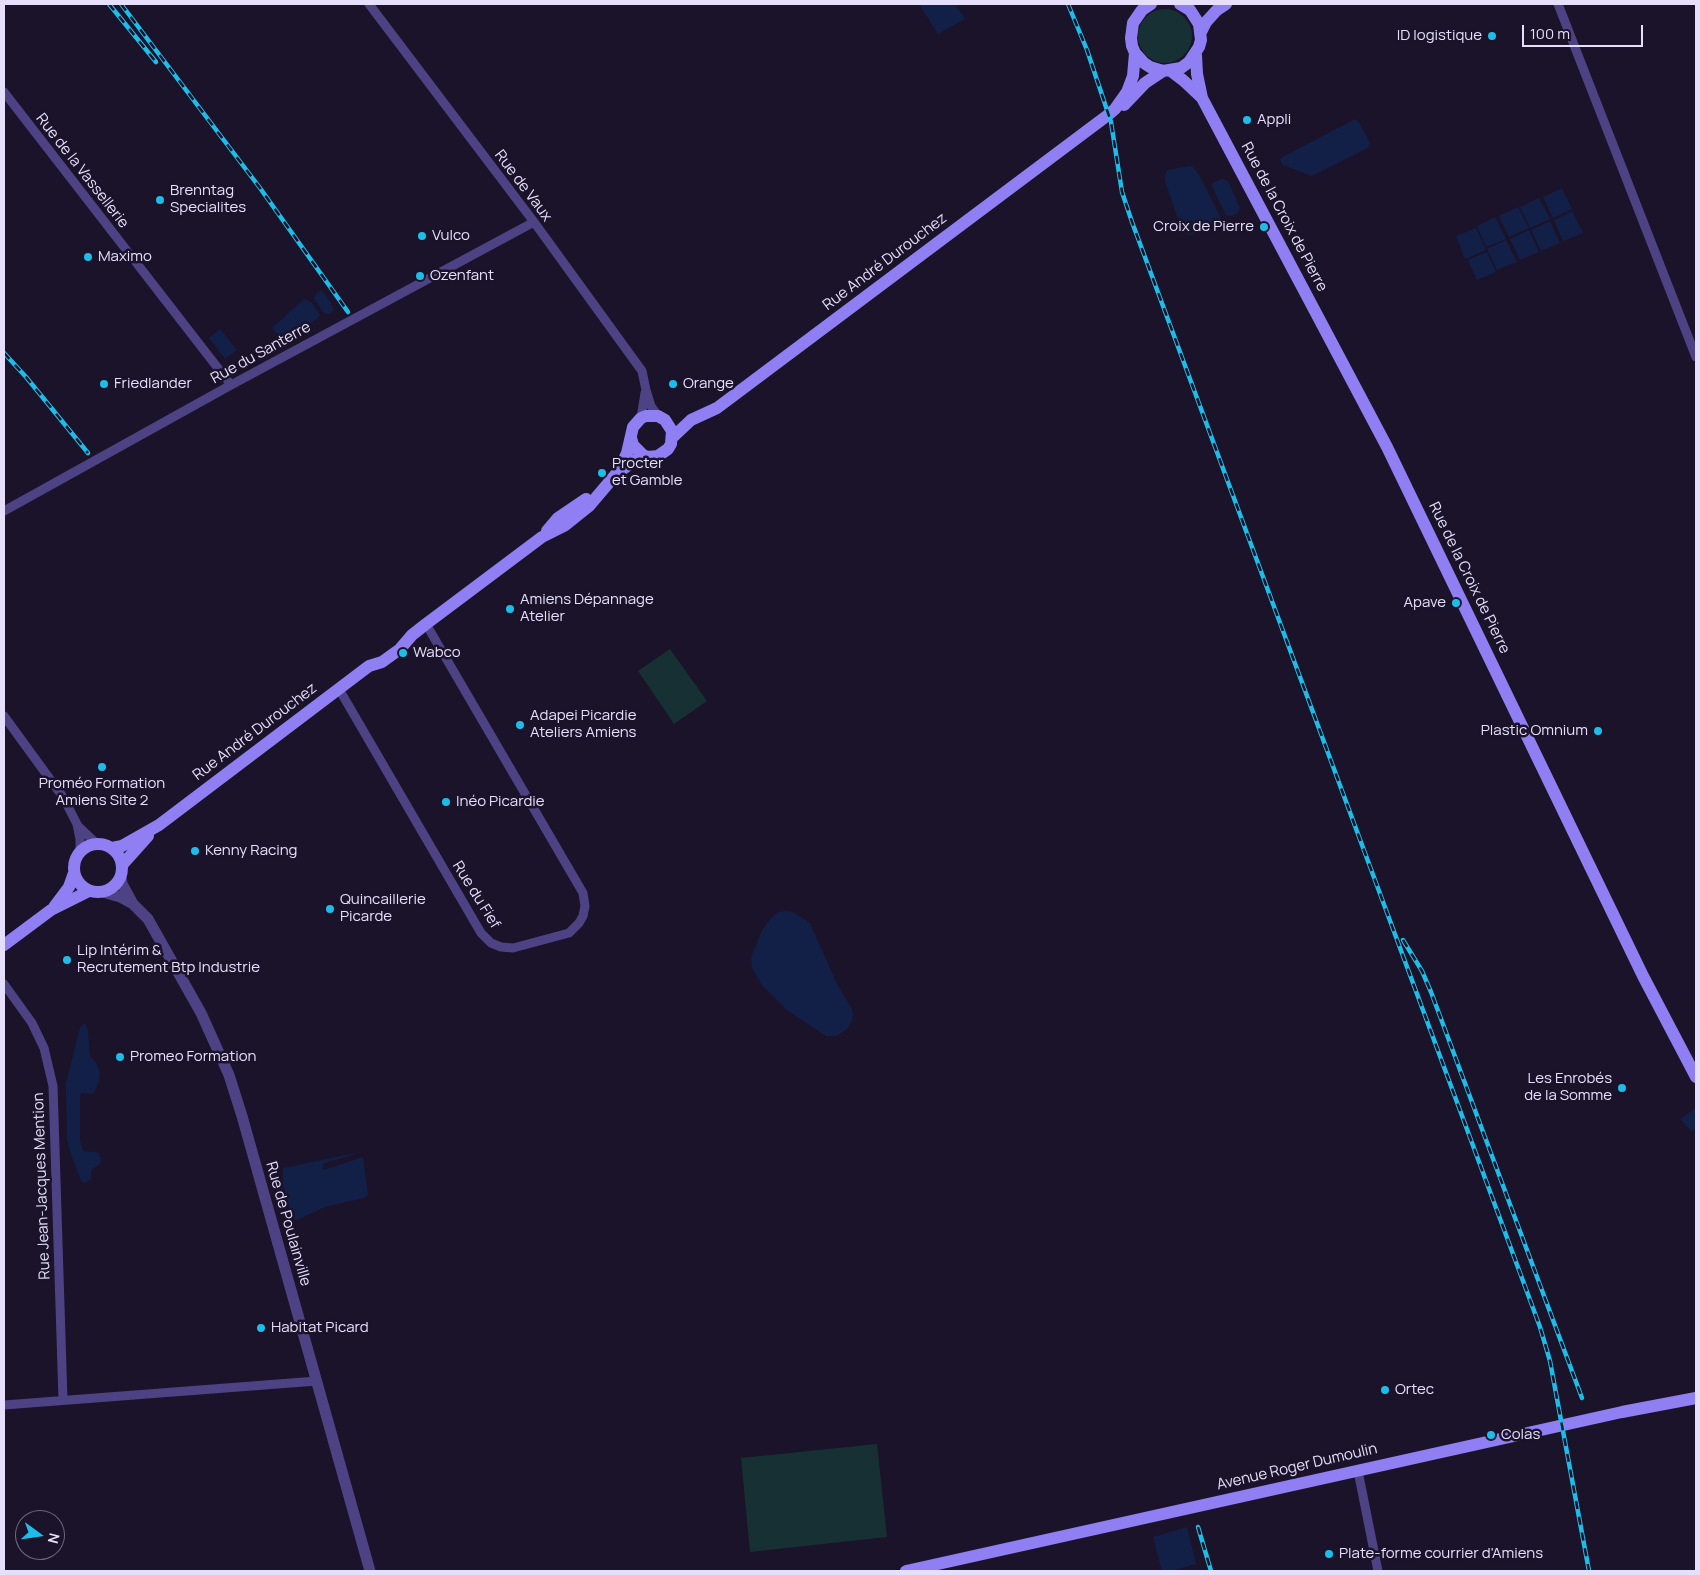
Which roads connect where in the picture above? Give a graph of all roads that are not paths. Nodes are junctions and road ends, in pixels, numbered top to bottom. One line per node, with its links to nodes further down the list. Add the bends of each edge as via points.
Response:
1 (369, 4): 13 (street, Rue de Vaux)
2 (1186, 4): 6 (main road)
3 (1226, 4): 6 (main road, via 1206,22)
4 (1558, 4): 14 (street)
5 (1145, 6): 7 (main road, Rue André Durouchez, via 1131,30)
6 (1201, 32): 8 (main road, Rue de la Croix de Pierre)
7 (1135, 53): 9 (main road, Rue de la Croix de Pierre, via 1144,64); 12 (main road, Rue André Durouchez, via 1133,76)
8 (1196, 55): 9 (main road, Rue André Durouchez, via 1181,68); 11 (main road, Rue de la Croix de Pierre)
9 (1167, 71): 11 (main road, Rue de la Croix de Pierre); 12 (main road, Rue André Durouchez, via 1145,83)
10 (4, 92): 15 (street, Rue de la Vassellerie)
11 (1202, 98): 41 (main road, Rue de la Croix de Pierre, via 1387,447 1642,976)
12 (1115, 110): 19 (main road, Rue André Durouchez, via 717,408)
13 (534, 222): 15 (street, Rue du Santerre); 16 (street, Rue de Vaux, via 642,371)
14 (1696, 356)
15 (231, 385): 24 (street, Rue du Santerre)
16 (646, 390): 17 (street, Rue de Vaux); 18 (street, Rue de Vaux, via 651,406)
17 (641, 418): 18 (main road); 21 (main road, via 633,427)
18 (662, 418): 19 (main road); 20 (main road, via 670,425)
19 (691, 420): 20 (main road, Rue André Durouchez)
20 (673, 437): 22 (main road, via 663,454 653,457)
21 (631, 438): 22 (main road); 23 (main road)
22 (642, 455): 23 (main road, Rue André Durouchez)
23 (618, 473): 25 (main road, Rue André Durouchez, via 604,488 558,518 542,537)
24 (4, 511)
25 (426, 624): 26 (main road, Rue André Durouchez, via 377,654 370,666); 26 (street, Rue du Fief, via 583,893 583,916 569,933 513,948 500,947 481,933)
26 (339, 689): 29 (main road, Rue André Durouchez)
27 (4, 716): 28 (street, via 63,797)
28 (77, 824): 30 (street); 32 (street)
29 (159, 824): 31 (main road, Rue André Durouchez, via 122,846); 33 (main road, Rue André Durouchez, via 128,857)
30 (97, 844): 31 (main road); 32 (main road)
31 (112, 848): 33 (main road, via 120,859)
32 (80, 851): 34 (main road)
33 (121, 871): 36 (main road, via 117,883); 37 (street, Rue de Poulainville, via 122,884)
34 (74, 873): 35 (main road, via 82,886); 38 (main road, via 69,887)
35 (89, 890): 36 (main road); 38 (main road)
36 (103, 892): 37 (street, Rue de Poulainville)
37 (133, 904): 42 (street, Rue de Poulainville, via 148,919 201,1013 229,1075)
38 (51, 910): 39 (main road)
39 (4, 944)
40 (4, 984): 44 (street, Rue Jean-Jacques Mention, via 32,1023 44,1048 53,1086)
41 (1696, 1077)
42 (317, 1381): 44 (street); 47 (street, Rue de Poulainville)
43 (1696, 1398): 46 (main road, Avenue Roger Dumoulin)
44 (63, 1400): 45 (street)
45 (4, 1405)
46 (1358, 1471): 48 (main road, Avenue Roger Dumoulin); 49 (street)
47 (370, 1571)
48 (906, 1571)
49 (1378, 1571)

